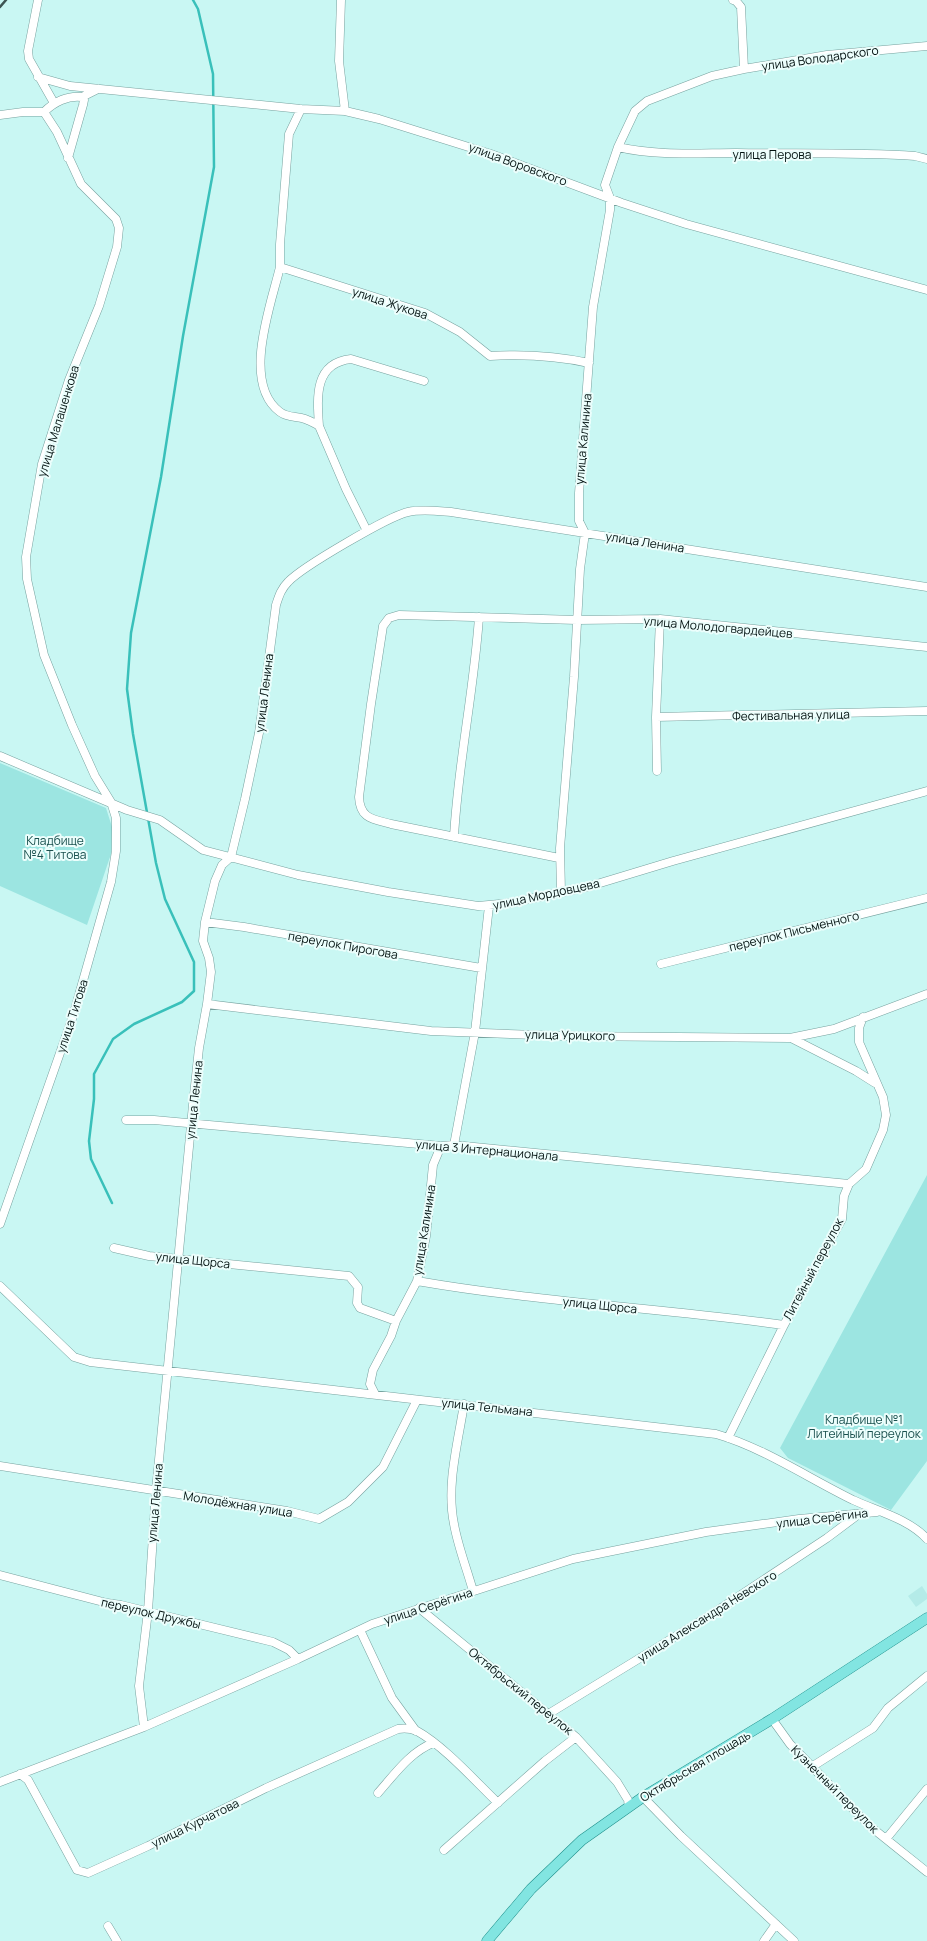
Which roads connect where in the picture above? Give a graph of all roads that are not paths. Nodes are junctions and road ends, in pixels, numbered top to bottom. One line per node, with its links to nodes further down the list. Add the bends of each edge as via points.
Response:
1 (38, 0): 7 (street, via 28,51 30,64)
2 (341, 0): 12 (street, via 339,61)
3 (733, 0): 4 (street, улица Володарского)
4 (741, 3): 6 (street, улица Володарского)
5 (927, 46): 6 (street, улица Володарского, via 827,55)
6 (744, 69): 15 (street, улица Калинина, via 712,76 647,101 634,111)
7 (38, 77): 8 (street, улица Воровского, via 70,86); 10 (street)
8 (100, 88): 9 (street); 11 (street, улица Воровского)
9 (82, 96): 10 (street); 16 (street, via 83,105)
10 (54, 103): 13 (street)
11 (301, 109): 12 (street, улица Воровского); 19 (street, via 289,134)
12 (346, 111): 18 (street, улица Воровского, via 491,154)
13 (44, 112): 14 (street); 16 (street, улица Малашенкова)
14 (0, 115)
15 (618, 147): 17 (street, улица Перова, via 654,152 849,154); 18 (street, улица Калинина, via 605,185)
16 (68, 158): 36 (street, улица Малашенкова, via 81,184 116,219 119,228 117,247 99,306 69,380 42,464 28,538 27,579 44,655 95,776)
17 (927, 159)
18 (610, 198): 20 (street, улица Воровского, via 686,224); 21 (street, улица Калинина, via 593,307)
19 (280, 267): 21 (street, улица Жукова, via 425,313 460,332 490,356 570,359); 23 (street, via 259,360 260,377 264,392 278,411)
20 (927, 290)
21 (589, 363): 25 (street, улица Калинина, via 579,493 579,521)
22 (424, 381): 23 (street, via 351,359 333,364 325,373 317,396)
23 (319, 426): 24 (street)
24 (367, 531): 25 (street, улица Ленина, via 407,512 425,510); 40 (street, улица Ленина, via 302,570 280,592 259,733)
25 (585, 532): 26 (street, улица Ленина); 29 (street, улица Калинина)
26 (927, 587)
27 (479, 617): 29 (street, улица Молодогвардейцев); 39 (street); 39 (street, улица Молодогвардейцев, via 399,615 388,618 383,626 359,797 367,817)
28 (660, 619): 29 (street, улица Молодогвардейцев); 30 (street, улица Молодогвардейцев); 32 (street)
29 (577, 620): 41 (street, улица Калинина)
30 (927, 647)
31 (927, 711): 32 (street, Фестивальная улица)
32 (656, 717): 34 (street)
33 (0, 756): 36 (street, улица Мордовцева)
34 (657, 771)
35 (927, 791): 42 (street, улица Мордовцева)
36 (111, 802): 37 (street, улица Мордовцева); 38 (street, улица Титова)
37 (126, 810): 38 (street); 40 (street, улица Мордовцева, via 152,817 203,850)
38 (116, 818): 59 (street, улица Титова, via 116,851 111,882 95,942 73,1016)
39 (454, 836): 41 (street, улица Молодогвардейцев)
40 (231, 857): 44 (street, улица Мордовцева, via 298,876); 45 (street, улица Ленина, via 222,865 215,881)
41 (560, 858): 42 (street, улица Калинина)
42 (560, 892): 44 (street, улица Мордовцева)
43 (927, 898): 46 (street, переулок Письменного)
44 (489, 906): 47 (street)
45 (205, 922): 47 (street, переулок Пирогова); 49 (street, улица Ленина, via 203,941 211,972)
46 (661, 964)
47 (482, 968): 51 (street)
48 (927, 994): 50 (street, улица Урицкого)
49 (207, 1004): 51 (street, улица Урицкого, via 431,1031); 55 (street, улица Ленина)
50 (863, 1017): 52 (street, улица Урицкого, via 834,1029); 53 (street, via 858,1028 859,1042)
51 (475, 1032): 52 (street, улица Урицкого); 56 (street)
52 (790, 1038): 53 (street)
53 (877, 1085): 58 (street, via 886,1115 883,1130 866,1169)
54 (126, 1120): 55 (street, улица 3 Интернационала)
55 (191, 1123): 57 (street, улица 3 Интернационала); 61 (street, улица Ленина)
56 (454, 1145): 57 (street, улица 3 Интернационала); 58 (street, улица 3 Интернационала)
57 (441, 1146): 62 (street, улица Калинина, via 433,1165 426,1236)
58 (849, 1184): 65 (street, Литейный переулок, via 844,1196 842,1219)
59 (0, 1224)
60 (114, 1248): 61 (street, улица Щорса)
61 (178, 1259): 64 (street, улица Щорса, via 349,1276 358,1287 360,1308); 66 (street, улица Ленина)
62 (417, 1281): 64 (street, улица Калинина); 65 (street, улица Щорса, via 482,1292)
63 (0, 1286): 66 (street, улица Тельмана, via 74,1357)
64 (396, 1321): 67 (street, улица Калинина, via 372,1370 370,1384)
65 (784, 1324): 70 (street, Литейный переулок)
66 (167, 1372): 67 (street, улица Тельмана); 72 (street, улица Ленина)
67 (375, 1394): 68 (street, улица Тельмана)
68 (417, 1400): 69 (street, улица Тельмана); 72 (street, Молодёжная улица, via 383,1467 348,1502 319,1519)
69 (464, 1404): 70 (street, улица Тельмана); 77 (street, via 452,1492 454,1523)
70 (728, 1438): 73 (street, улица Тельмана)
71 (0, 1466): 72 (street, Молодёжная улица)
72 (156, 1491): 79 (street, улица Ленина)
73 (879, 1512): 74 (street, улица Серёгина); 75 (street, улица Тельмана, via 911,1526)
74 (860, 1513): 77 (street, улица Серёгина, via 706,1532 631,1547 573,1559); 84 (street, улица Александра Невского, via 712,1614)
75 (927, 1539)
76 (0, 1575): 79 (street, переулок Дружбы)
77 (473, 1591): 78 (street, улица Серёгина)
78 (419, 1608): 81 (street, улица Серёгина); 84 (street, Октябрьский переулок)
79 (148, 1611): 82 (street, переулок Дружбы, via 273,1642); 86 (street, улица Ленина, via 140,1686)
80 (927, 1618): 85 (main road, Октябрьская площадь)
81 (360, 1630): 82 (street, улица Серёгина); 87 (street, via 392,1698)
82 (298, 1659): 86 (street, улица Серёгина)
83 (927, 1676): 90 (street, via 888,1708 873,1728)
84 (550, 1714): 88 (street, Октябрьский переулок)
85 (772, 1719): 90 (street, Кузнечный переулок, via 790,1744); 95 (main road, Октябрьская площадь)
86 (144, 1727): 91 (street, улица Серёгина)
87 (416, 1731): 89 (street); 91 (street, улица Курчатова, via 398,1729 88,1873 76,1870 28,1780)
88 (576, 1737): 96 (street); 97 (street, Октябрьский переулок, via 617,1782)
89 (433, 1743): 94 (street, via 422,1748); 96 (street)
90 (814, 1766): 98 (street, Кузнечный переулок)
91 (20, 1774): 92 (street, улица Серёгина)
92 (0, 1782)
93 (927, 1790): 98 (street)
94 (378, 1793)
95 (643, 1797): 97 (main road, Октябрьская площадь); 101 (street)
96 (498, 1803): 99 (street)
97 (629, 1807): 104 (main road, Октябрьская площадь, via 582,1840 557,1863)
98 (886, 1839): 100 (street, Кузнечный переулок)
99 (444, 1850)
100 (927, 1872)
101 (776, 1924): 105 (street); 106 (street)
102 (108, 1926): 103 (street)
103 (117, 1941)
104 (486, 1941)
105 (764, 1941)
106 (794, 1941)

